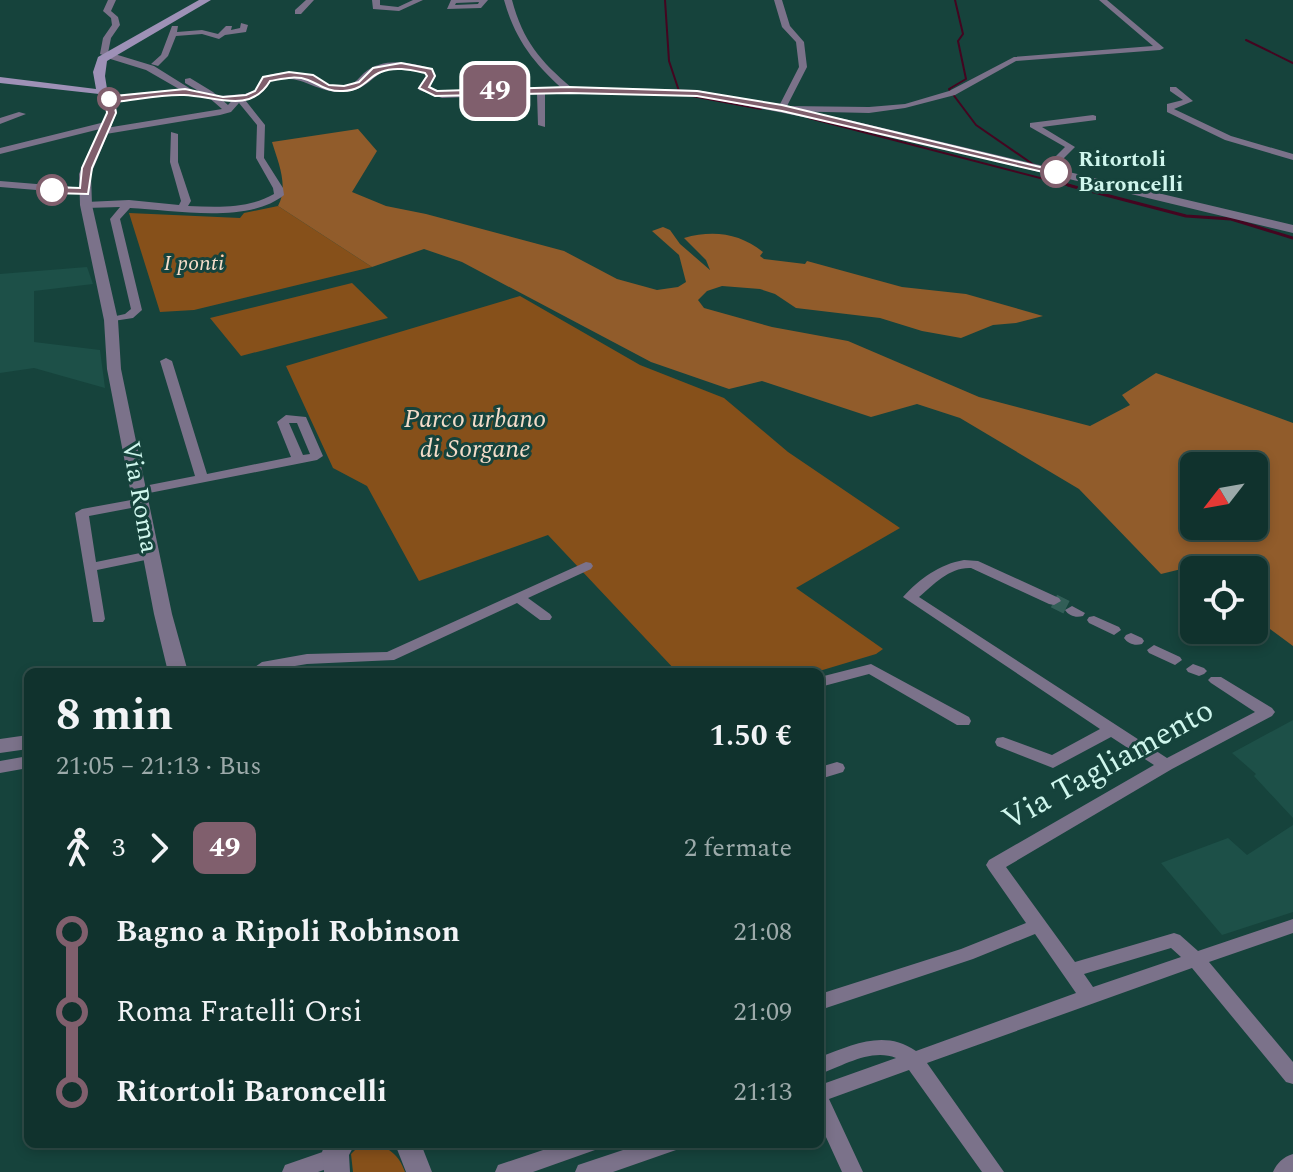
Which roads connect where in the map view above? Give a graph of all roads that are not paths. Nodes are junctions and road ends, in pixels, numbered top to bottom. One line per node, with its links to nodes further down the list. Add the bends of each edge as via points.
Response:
1 (112, 0): 12 (street, via 106,9 116,25 104,49)
2 (206, 0): 10 (main road)
3 (310, 0): 9 (street)
4 (376, 0): 5 (street, via 376,7 393,9)
5 (419, 0)
6 (508, 0): 18 (street, via 522,43)
7 (778, 0): 23 (street, via 786,27 800,42 803,67)
8 (1103, 0): 23 (street, via 1160,48 1014,59 952,93 905,106)
9 (298, 12)
10 (170, 29): 11 (street, via 219,37 227,30); 12 (main road); 13 (street, via 164,56)
11 (254, 29)
12 (108, 55): 13 (street); 20 (main road, via 99,64)
13 (149, 66): 19 (street)
14 (0, 80): 20 (main road)
15 (190, 80): 21 (street)
16 (1173, 89): 32 (street, via 1189,101 1170,110 1228,138)
17 (505, 90): 18 (street); 22 (street, via 435,94 423,88 431,76 428,71 401,66 376,70 363,84 345,89 325,87 301,75 281,75 265,80 254,96); 28 (street, via 541,92)
18 (573, 90): 23 (street, via 677,91)
19 (192, 93): 20 (street); 21 (street)
20 (106, 96): 29 (street, via 112,109)
21 (215, 98): 22 (street); 24 (street)
22 (239, 98): 24 (street); 37 (street, via 261,125 260,158 279,195 248,209)
23 (782, 108): 33 (street)
24 (228, 110): 29 (street)
25 (22, 114): 27 (street)
26 (1093, 118): 33 (street, via 1033,125 1071,147)
27 (0, 121)
28 (542, 125)
29 (107, 128): 31 (street); 35 (street, via 87,168)
30 (174, 134): 37 (street)
31 (0, 151)
32 (1293, 157)
33 (1047, 170): 38 (street)
34 (0, 184): 35 (street)
35 (92, 194): 36 (street); 39 (street, Via Roma)
36 (129, 203): 37 (street); 39 (street, via 115,223 137,310)
37 (183, 207)
38 (1293, 229)
39 (111, 320): 43 (street, Via Roma, via 112,360)
40 (166, 361): 42 (street)
41 (283, 421): 42 (street, via 298,459)
42 (202, 478): 43 (street)
43 (141, 496): 44 (street, Via Roma); 46 (street, via 82,513)
44 (150, 555): 46 (street); 56 (street, Via Roma)
45 (586, 566): 47 (street)
46 (90, 567): 50 (street)
47 (517, 597): 49 (street); 55 (street)
48 (1054, 601): 61 (street, via 964,563 951,565 910,597)
49 (545, 617)
50 (98, 619)
51 (1094, 620): 52 (street)
52 (1114, 630)
53 (1154, 650): 54 (street)
54 (1175, 660)
55 (391, 665): 57 (street, via 307,659)
56 (177, 668)
57 (262, 668)
58 (1216, 680): 66 (street, Via Tagliamento, via 1267,712)
59 (824, 681): 60 (street, via 871,669)
60 (963, 721)
61 (1113, 729): 62 (street, via 1053,762); 66 (street)
62 (1003, 742)
63 (24, 743): 64 (street)
64 (0, 746)
65 (24, 763): 67 (street)
66 (1166, 765): 70 (street, Via Tagliamento, via 995,865)
67 (0, 767)
68 (837, 768): 69 (street)
69 (824, 772)
70 (1039, 925): 73 (street, Via Tagliamento); 75 (street)
71 (1293, 926): 72 (street)
72 (1196, 960): 73 (street, via 1169,939); 74 (street); 78 (street)
73 (1072, 970): 74 (street, Via Tagliamento)
74 (1089, 996): 76 (street)
75 (824, 1001)
76 (912, 1058): 77 (street, via 882,1044); 79 (street); 91 (street)
77 (824, 1065)
78 (1293, 1076)
79 (824, 1092)
80 (824, 1110): 90 (street)
81 (410, 1148): 87 (street)
82 (576, 1148): 88 (street)
83 (634, 1149): 89 (street)
84 (336, 1154): 86 (street)
85 (1293, 1163): 92 (street)
86 (292, 1172)
87 (419, 1172)
88 (505, 1172)
89 (585, 1172)
90 (853, 1172)
91 (994, 1172)
92 (1283, 1172)

